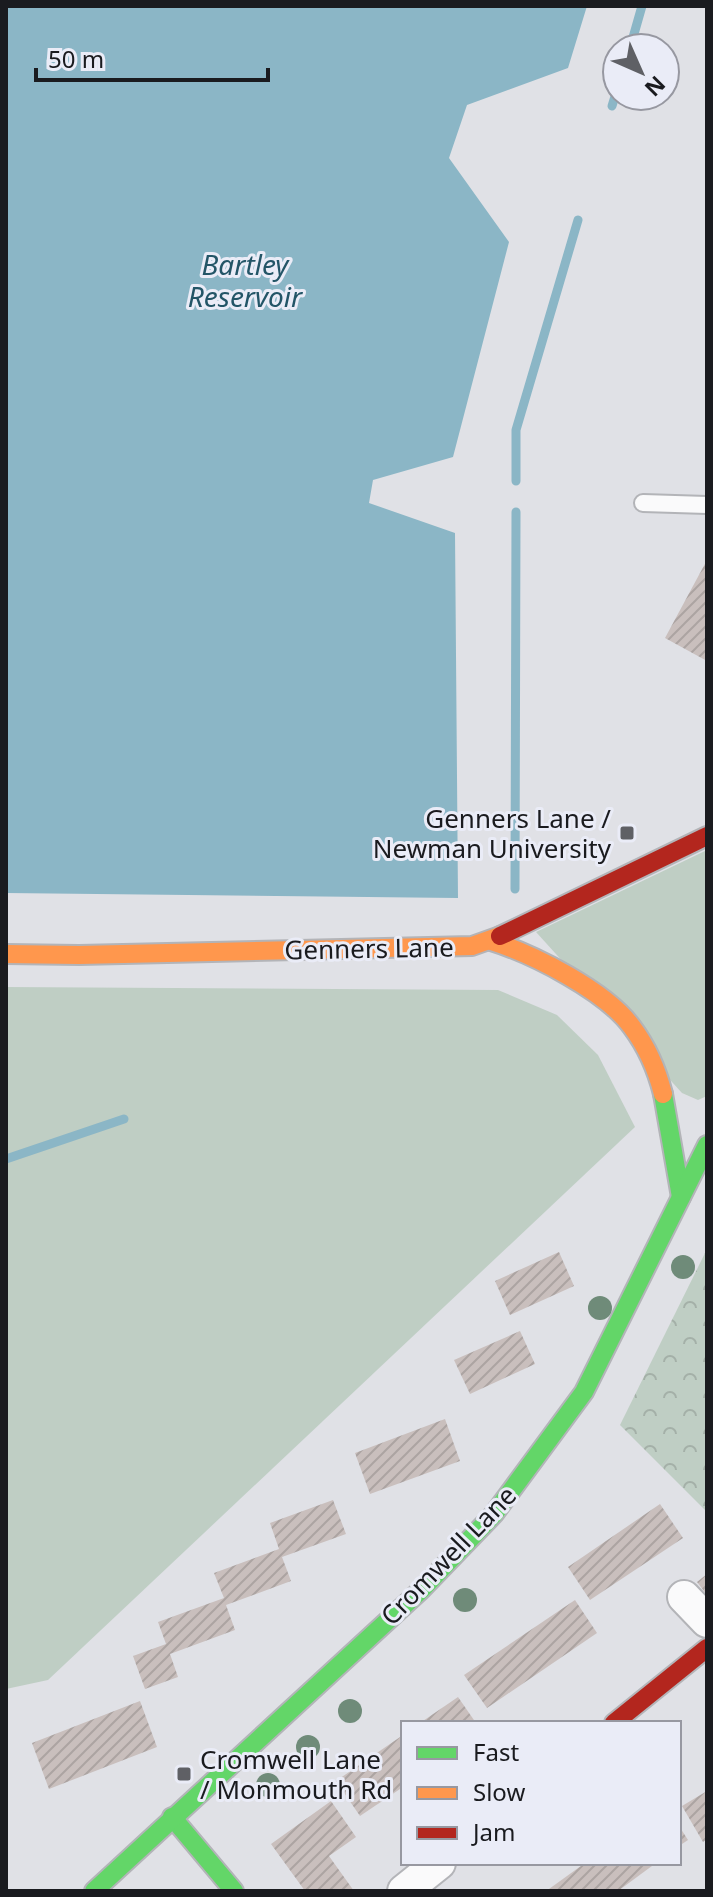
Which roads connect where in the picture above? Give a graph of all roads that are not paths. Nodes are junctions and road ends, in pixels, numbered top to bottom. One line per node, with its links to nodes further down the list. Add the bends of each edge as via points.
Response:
1 (643, 503): 2 (lane)
2 (707, 505)
3 (707, 836): 4 (street, Genners Lane)
4 (491, 941): 5 (street, Genners Lane, via 472,946); 7 (street, via 558,967 631,1025 647,1049 669,1115)
5 (6, 954)
6 (707, 1145): 7 (street, Cromwell Lane)
7 (681, 1197): 12 (street, Cromwell Lane, via 584,1392 494,1514 421,1590)
8 (684, 1597): 9 (street)
9 (707, 1621)
10 (707, 1648): 11 (street)
11 (616, 1721)
12 (172, 1817): 14 (street, Cromwell Lane); 15 (street)
13 (436, 1865): 16 (street)
14 (94, 1891)
15 (234, 1891)
16 (404, 1891)

